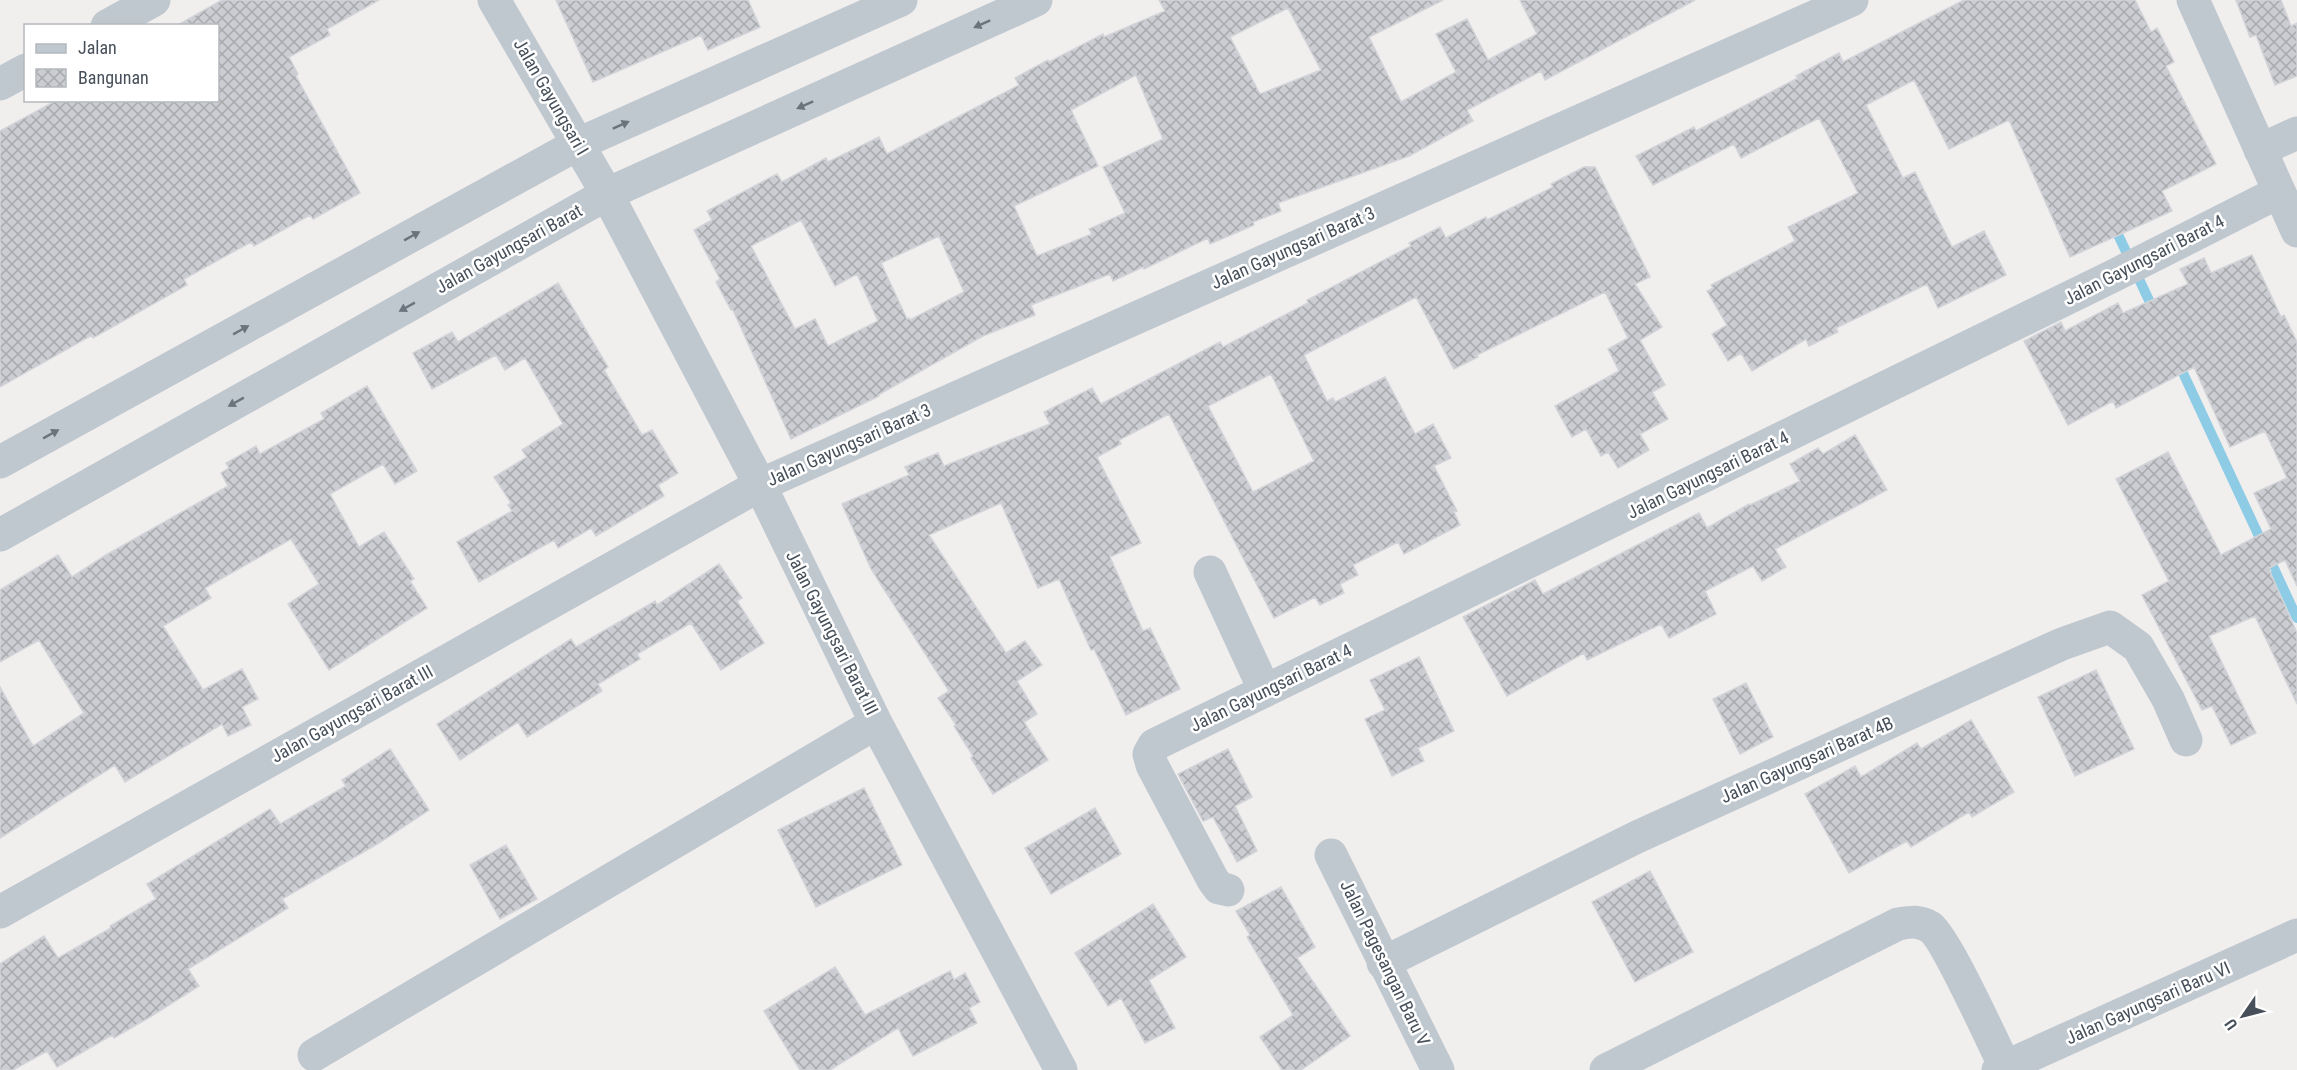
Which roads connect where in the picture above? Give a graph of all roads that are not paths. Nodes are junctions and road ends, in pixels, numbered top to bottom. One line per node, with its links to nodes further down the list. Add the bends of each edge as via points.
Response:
1 (154, 0): 7 (street)
2 (494, 0): 11 (street, Jalan Gayungsari I)
3 (901, 0): 11 (street, one-way to 3)
4 (1036, 0): 14 (street, Jalan Gayungsari Barat, one-way to 14)
5 (2193, 0): 12 (street)
6 (1842, 2): 17 (street, Jalan Gayungsari Barat 3)
7 (111, 24)
8 (24, 71): 9 (street)
9 (0, 84)
10 (2297, 133): 12 (street)
11 (578, 144): 14 (street, Jalan Gayungsari I); 16 (street, one-way to 11)
12 (2260, 150): 13 (street)
13 (2279, 192): 15 (street); 20 (street, Jalan Gayungsari Barat 4)
14 (607, 194): 17 (street, Jalan Gayungsari Barat III); 18 (street, Jalan Gayungsari Barat, one-way to 18)
15 (2297, 231)
16 (0, 462)
17 (747, 491): 21 (street, Jalan Gayungsari Barat III); 25 (street, Jalan Gayungsari Barat III)
18 (0, 535)
19 (1210, 572): 20 (street)
20 (1265, 691): 24 (street, Jalan Gayungsari Barat 4, via 1155,745 1149,754 1213,880 1219,888)
21 (876, 723): 28 (street); 30 (street, Jalan Gayungsari Barat III)
22 (2186, 740): 27 (street, Jalan Gayungsari Barat 4B, via 2138,647 2110,627 2062,644 1636,837)
23 (1331, 855): 27 (street, Jalan Pagesangan Baru V)
24 (1228, 890)
25 (0, 912)
26 (2297, 935): 29 (street, Jalan Gayungsari Baru VI)
27 (1383, 963): 31 (street, Jalan Pagesangan Baru V)
28 (314, 1055)
29 (2002, 1068): 32 (street, via 1948,954 1932,928 1917,921 1898,924)
30 (1061, 1070)
31 (1438, 1070)
32 (1606, 1070)

